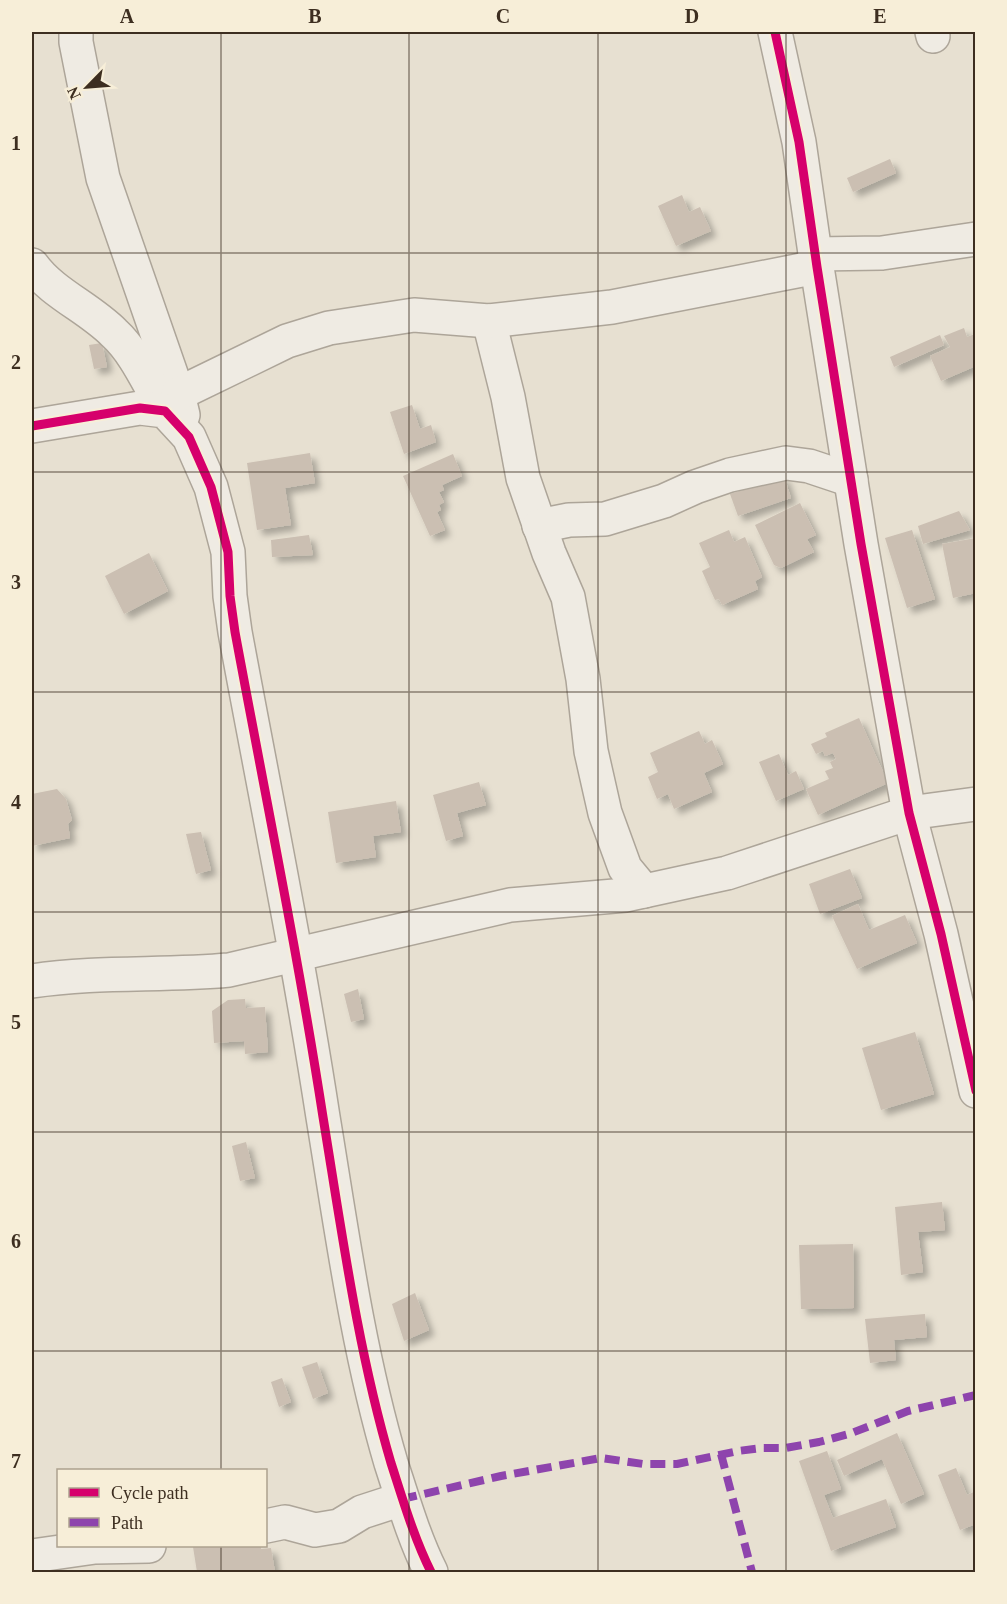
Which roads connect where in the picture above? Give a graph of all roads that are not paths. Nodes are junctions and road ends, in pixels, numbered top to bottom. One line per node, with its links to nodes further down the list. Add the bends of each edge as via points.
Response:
1 (76, 32): 7 (street, via 103,178)
2 (775, 32): 4 (street, via 799,142)
3 (975, 239): 4 (street)
4 (816, 261): 6 (street, via 612,307); 9 (street)
5 (32, 265): 7 (street, via 53,287 119,338)
6 (489, 321): 7 (street, via 414,315 329,328 286,341); 10 (street, via 523,478)
7 (171, 403): 8 (street); 14 (street, via 211,487 228,552 235,632)
8 (32, 426)
9 (851, 480): 10 (street, via 786,463 730,475 605,519); 12 (street)
10 (539, 526): 13 (street, via 568,597 591,751 605,813 625,868)
11 (975, 804): 12 (street)
12 (909, 813): 13 (street, via 727,873); 16 (street, via 941,934)
13 (644, 891): 14 (street, via 510,905)
14 (295, 954): 15 (street, via 229,970 81,975); 17 (street, via 365,1360)
15 (32, 981)
16 (975, 1091)
17 (402, 1499): 18 (street, via 362,1512 339,1526 315,1530 285,1522); 21 (street)
18 (267, 1526)
19 (95, 1547): 20 (street)
20 (32, 1556)
21 (431, 1572)

